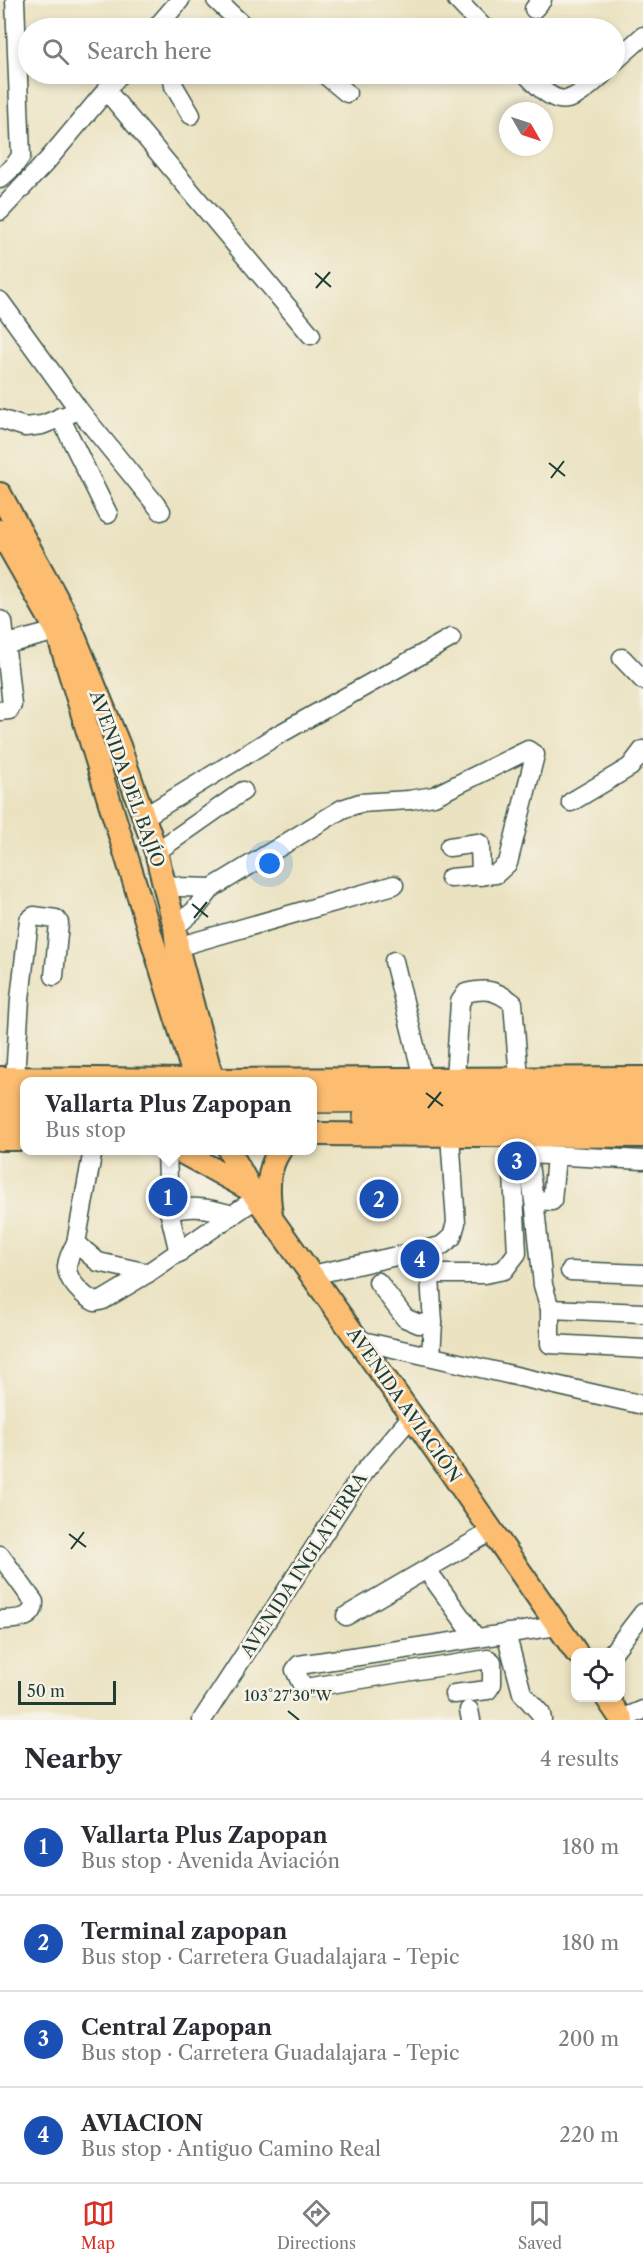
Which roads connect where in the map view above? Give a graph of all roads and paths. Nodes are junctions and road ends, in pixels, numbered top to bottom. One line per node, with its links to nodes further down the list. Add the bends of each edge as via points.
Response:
1 (15, 0): 10 (street)
2 (180, 0): 5 (street)
3 (457, 0): 7 (street)
4 (220, 1): 6 (street)
5 (165, 18)
6 (236, 18)
7 (474, 18)
8 (643, 36): 9 (street)
9 (625, 53)
10 (18, 78)
11 (18, 84): 20 (street, via 21,156)
12 (111, 84): 17 (street)
13 (174, 84): 19 (street)
14 (336, 84): 18 (street)
15 (537, 84): 16 (street, via 551,97 566,100)
16 (592, 84)
17 (106, 90): 21 (street); 23 (street)
18 (347, 93)
19 (191, 115)
20 (0, 179)
21 (0, 211)
22 (0, 302): 24 (street)
23 (311, 335)
24 (79, 410): 25 (street); 28 (street)
25 (60, 417): 26 (street, via 25,427); 29 (street)
26 (0, 419)
27 (0, 494): 42 (main road, AVENIDA DEL BAJÍO, via 65,614)
28 (161, 511)
29 (108, 514)
30 (0, 531): 32 (main road, AVENIDA DEL BAJÍO)
31 (0, 620): 34 (street)
32 (57, 632): 34 (street); 53 (main road, AVENIDA DEL BAJÍO)
33 (451, 638): 42 (street, via 276,736)
34 (7, 644): 36 (street)
35 (622, 658): 37 (street)
36 (4, 668): 38 (street, via 12,705 9,710)
37 (643, 681)
38 (0, 711)
39 (643, 750): 41 (street, via 630,767)
40 (243, 791): 44 (street)
41 (571, 802)
42 (144, 817): 44 (main road, AVENIDA DEL BAJÍO)
43 (449, 847): 45 (street, via 480,844)
44 (156, 852): 47 (main road, AVENIDA DEL BAJÍO)
45 (481, 876): 46 (street); 49 (street, via 496,874 507,863 535,755 528,750 434,796 360,803 342,809)
46 (450, 878)
47 (163, 883): 49 (street); 50 (main road, AVENIDA DEL BAJÍO)
48 (394, 885): 50 (street)
49 (212, 888): 50 (street)
50 (176, 937): 54 (main road, AVENIDA DEL BAJÍO)
51 (393, 961): 55 (street)
52 (54, 976): 61 (street, via 59,923 56,919 34,916 29,920)
53 (203, 1077)
54 (203, 1077)
55 (423, 1078): 56 (main road); 59 (main road)
56 (455, 1078): 57 (main road); 57 (street, via 460,1002 466,993 481,990 501,994 513,1003)
57 (519, 1078): 58 (main road)
58 (643, 1078)
59 (317, 1085)
60 (317, 1086): 62 (highway)
61 (10, 1088)
62 (643, 1096)
63 (317, 1117): 64 (highway)
64 (643, 1118)
65 (20, 1120): 66 (highway)
66 (0, 1121)
67 (317, 1134): 68 (main road)
68 (450, 1135): 72 (main road); 90 (street, via 456,1223 452,1237 441,1246)
69 (643, 1136): 72 (main road)
70 (0, 1139): 71 (main road)
71 (20, 1139)
72 (521, 1142): 78 (street); 81 (street); 94 (street, via 517,1253 504,1270 435,1274 430,1278)
73 (92, 1155): 85 (street)
74 (167, 1155): 82 (street)
75 (187, 1155): 80 (main road)
76 (234, 1155): 80 (main road, AVENIDA AVIACIÓN)
77 (277, 1155): 84 (main road, via 268,1181)
78 (556, 1156): 79 (street); 81 (street, via 552,1201)
79 (643, 1160)
80 (254, 1194): 83 (street); 84 (main road, AVENIDA AVIACIÓN)
81 (534, 1200): 92 (street, via 543,1285)
82 (170, 1211): 83 (street, via 190,1206); 86 (street)
83 (233, 1215): 86 (street)
84 (271, 1217): 90 (main road, AVENIDA AVIACIÓN)
85 (76, 1243): 88 (street, via 98,1262); 88 (street, via 69,1257 68,1273 85,1297 95,1302)
86 (179, 1252): 88 (street)
87 (570, 1270): 89 (street)
88 (148, 1273)
89 (643, 1274)
90 (312, 1275): 95 (main road, AVENIDA AVIACIÓN)
91 (378, 1282): 94 (street, via 405,1318 419,1324)
92 (550, 1310): 93 (street); 96 (street, via 548,1341 552,1345)
93 (643, 1313)
94 (433, 1322): 97 (street)
95 (358, 1340): 97 (street); 99 (main road, AVENIDA AVIACIÓN)
96 (643, 1349)
97 (431, 1356): 98 (street)
98 (643, 1405)
99 (412, 1416): 100 (main road, AVENIDA AVIACIÓN); 114 (street, AVENIDA INGLATERRA, via 363,1473)
100 (492, 1530): 102 (street); 106 (main road, AVENIDA AVIACIÓN)
101 (0, 1555): 105 (street, via 34,1607 24,1618)
102 (427, 1570): 104 (street); 108 (street)
103 (643, 1613): 110 (street)
104 (346, 1616)
105 (0, 1620)
106 (557, 1626): 107 (street); 109 (main road, AVENIDA AVIACIÓN)
107 (506, 1633): 108 (street); 115 (street, via 522,1693)
108 (476, 1638): 111 (street, via 298,1665 295,1670 305,1688 488,1659 492,1662 492,1684 488,1690)
109 (572, 1648)
110 (617, 1648)
111 (454, 1694)
112 (610, 1702): 116 (main road)
113 (643, 1710): 116 (street)
114 (202, 1720)
115 (542, 1720)
116 (622, 1720)

